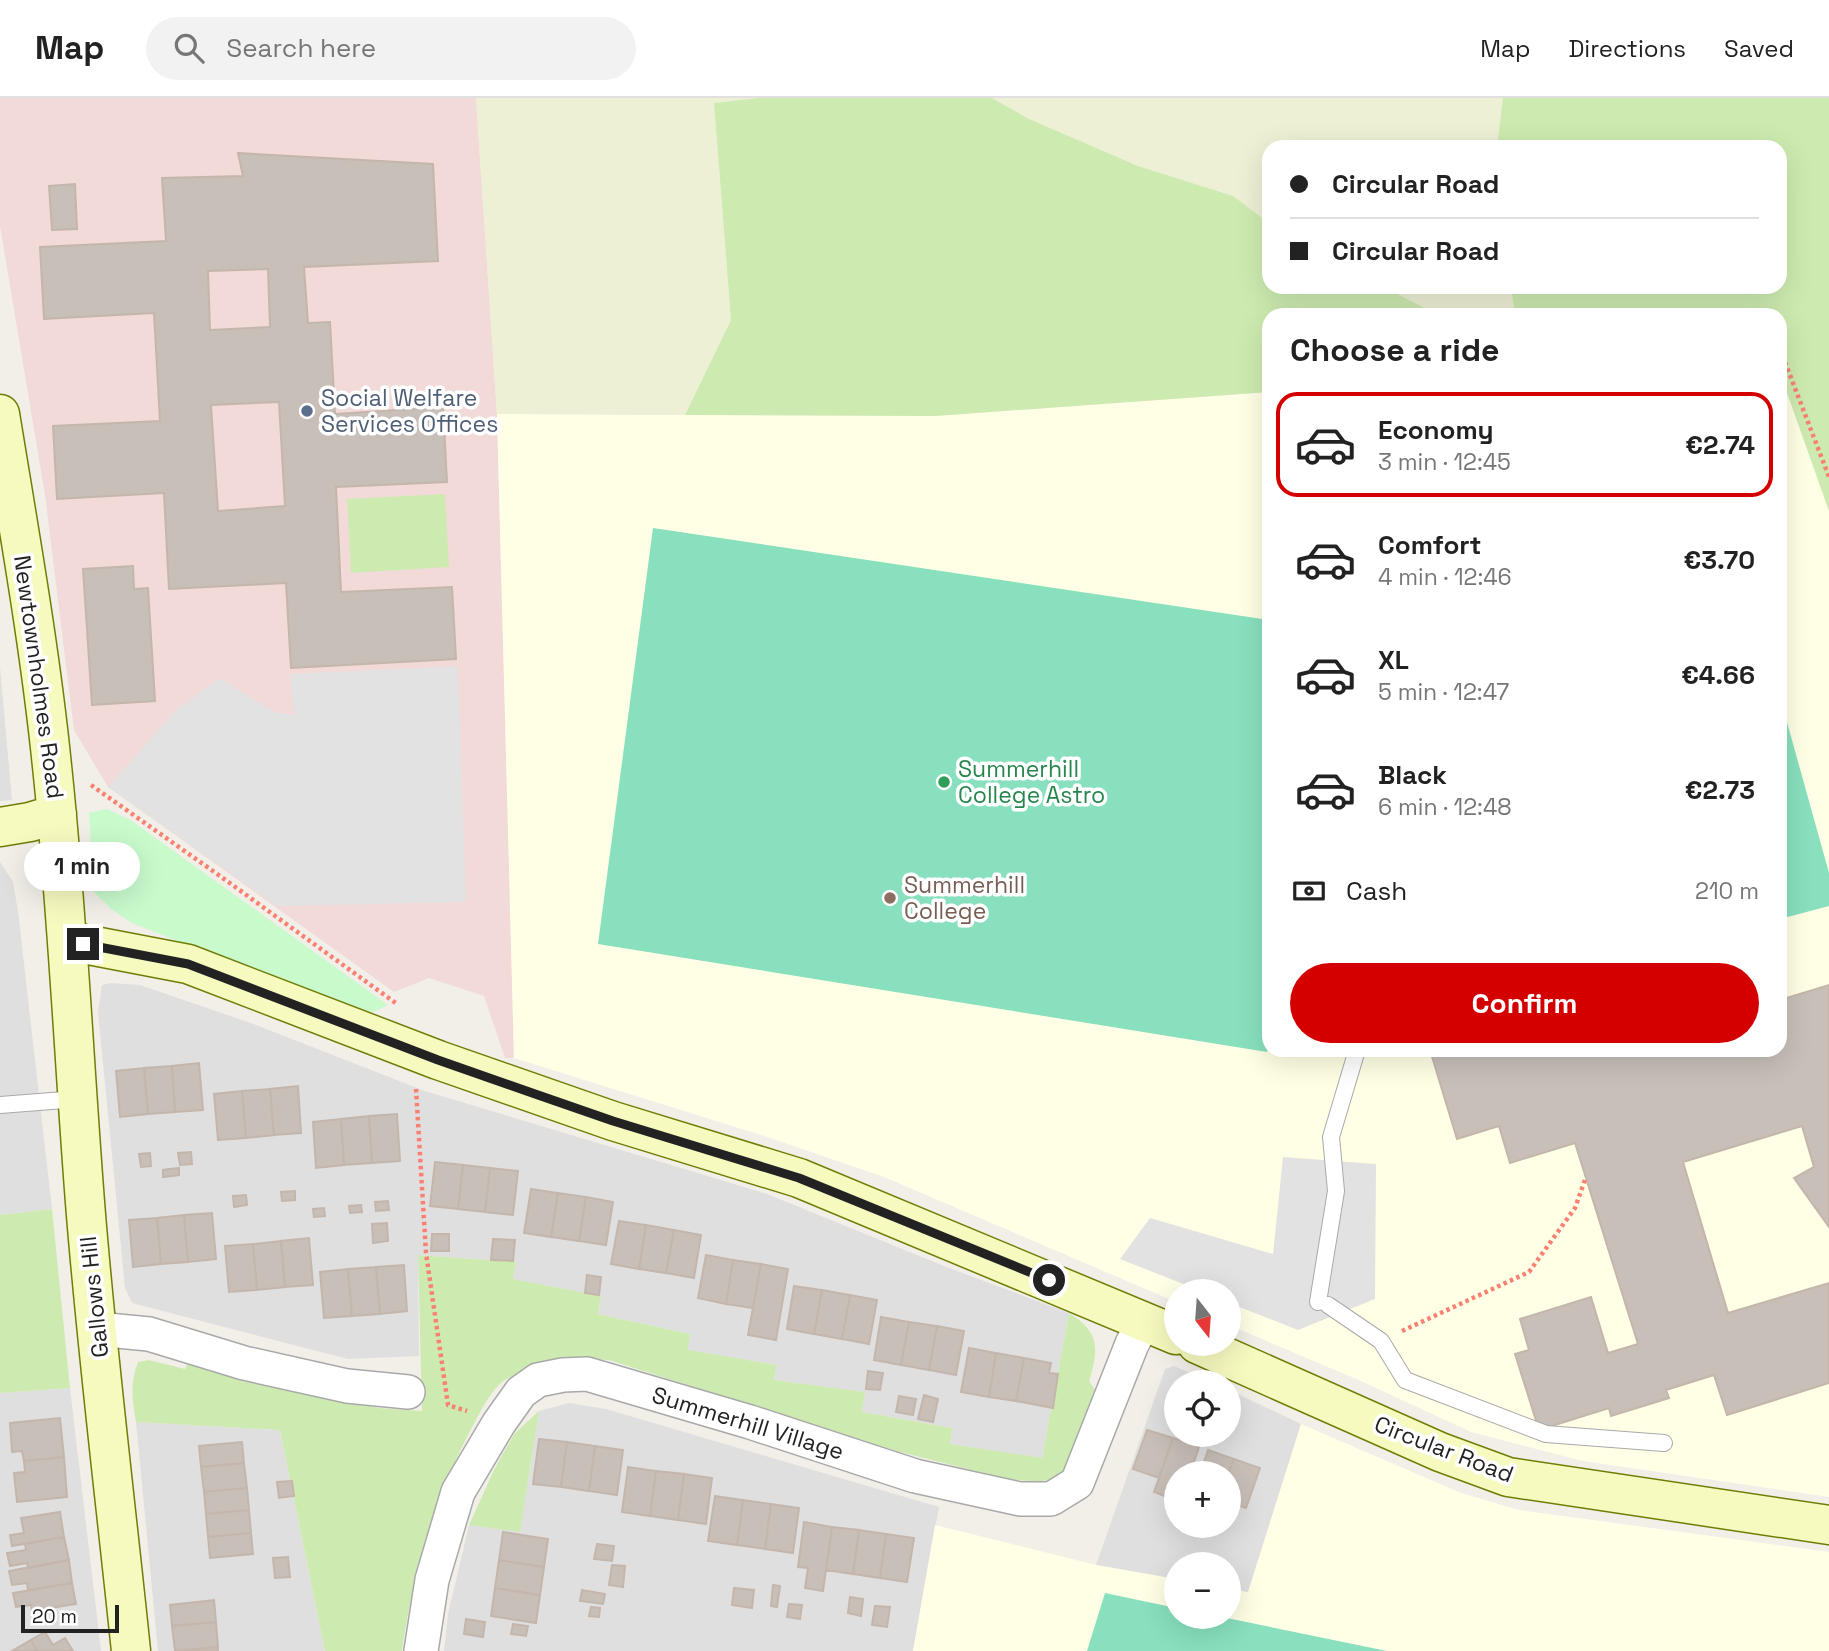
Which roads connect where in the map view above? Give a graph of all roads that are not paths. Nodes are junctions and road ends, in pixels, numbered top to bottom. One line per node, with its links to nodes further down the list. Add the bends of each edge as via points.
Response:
1 (0, 414): 2 (street, Newtownholmes Road, via 43,681)
2 (57, 814): 3 (street); 4 (street, Newtownholmes Road)
3 (0, 827)
4 (68, 942): 6 (street, Gallows Hill); 8 (street, via 188,964 613,1121 799,1178)
5 (1355, 1057): 12 (lane, via 1331,1137 1336,1191 1323,1304 1381,1341 1405,1380 1546,1434)
6 (77, 1098): 7 (lane); 9 (street, Gallows Hill)
7 (0, 1105)
8 (1160, 1328): 15 (street, Summerhill Village, via 1132,1344 1077,1483 1051,1499 1020,1499 915,1476 587,1374 538,1380 521,1392 458,1492 432,1580)
9 (97, 1329): 11 (street, via 149,1334 244,1363 347,1386); 14 (street, Gallows Hill)
10 (1224, 1356): 13 (street, Circular Road, via 1440,1452 1508,1477)
11 (408, 1392)
12 (1664, 1443)
13 (1829, 1525)
14 (131, 1651)
15 (421, 1651)

